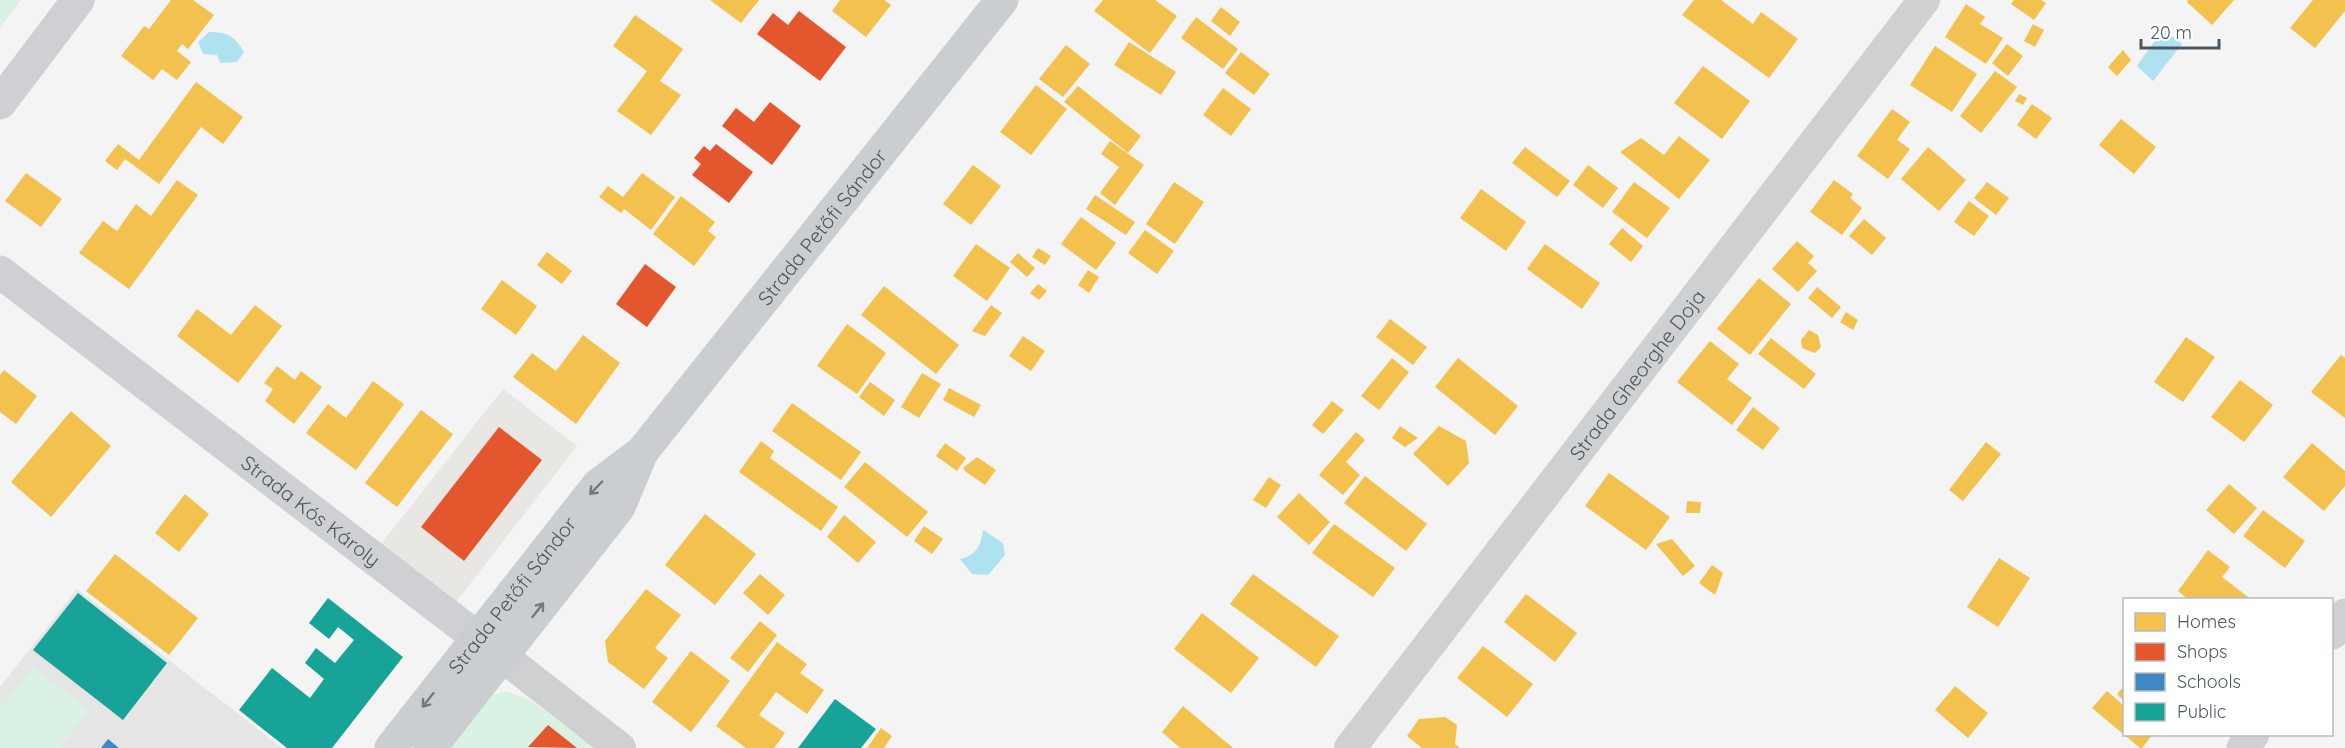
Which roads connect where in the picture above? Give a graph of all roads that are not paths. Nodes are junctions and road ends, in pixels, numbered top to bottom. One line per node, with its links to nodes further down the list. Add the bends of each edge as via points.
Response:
1 (78, 0): 4 (street)
2 (1002, 0): 8 (main road, Strada Petőfi Sándor, via 642,452 620,507)
3 (1924, 0): 13 (street, Strada Gheorghe Doja)
4 (0, 102)
5 (0, 272): 8 (street, Strada Kós Károly)
6 (2345, 615): 7 (street)
7 (2333, 630)
8 (489, 647): 10 (main road, Strada Petőfi Sándor, one-way to 10); 11 (main road, Strada Petőfi Sándor); 12 (street, Strada Kós Károly)
9 (2252, 736): 14 (street)
10 (391, 748)
11 (430, 748)
12 (620, 748)
13 (1350, 748)
14 (2243, 748)

